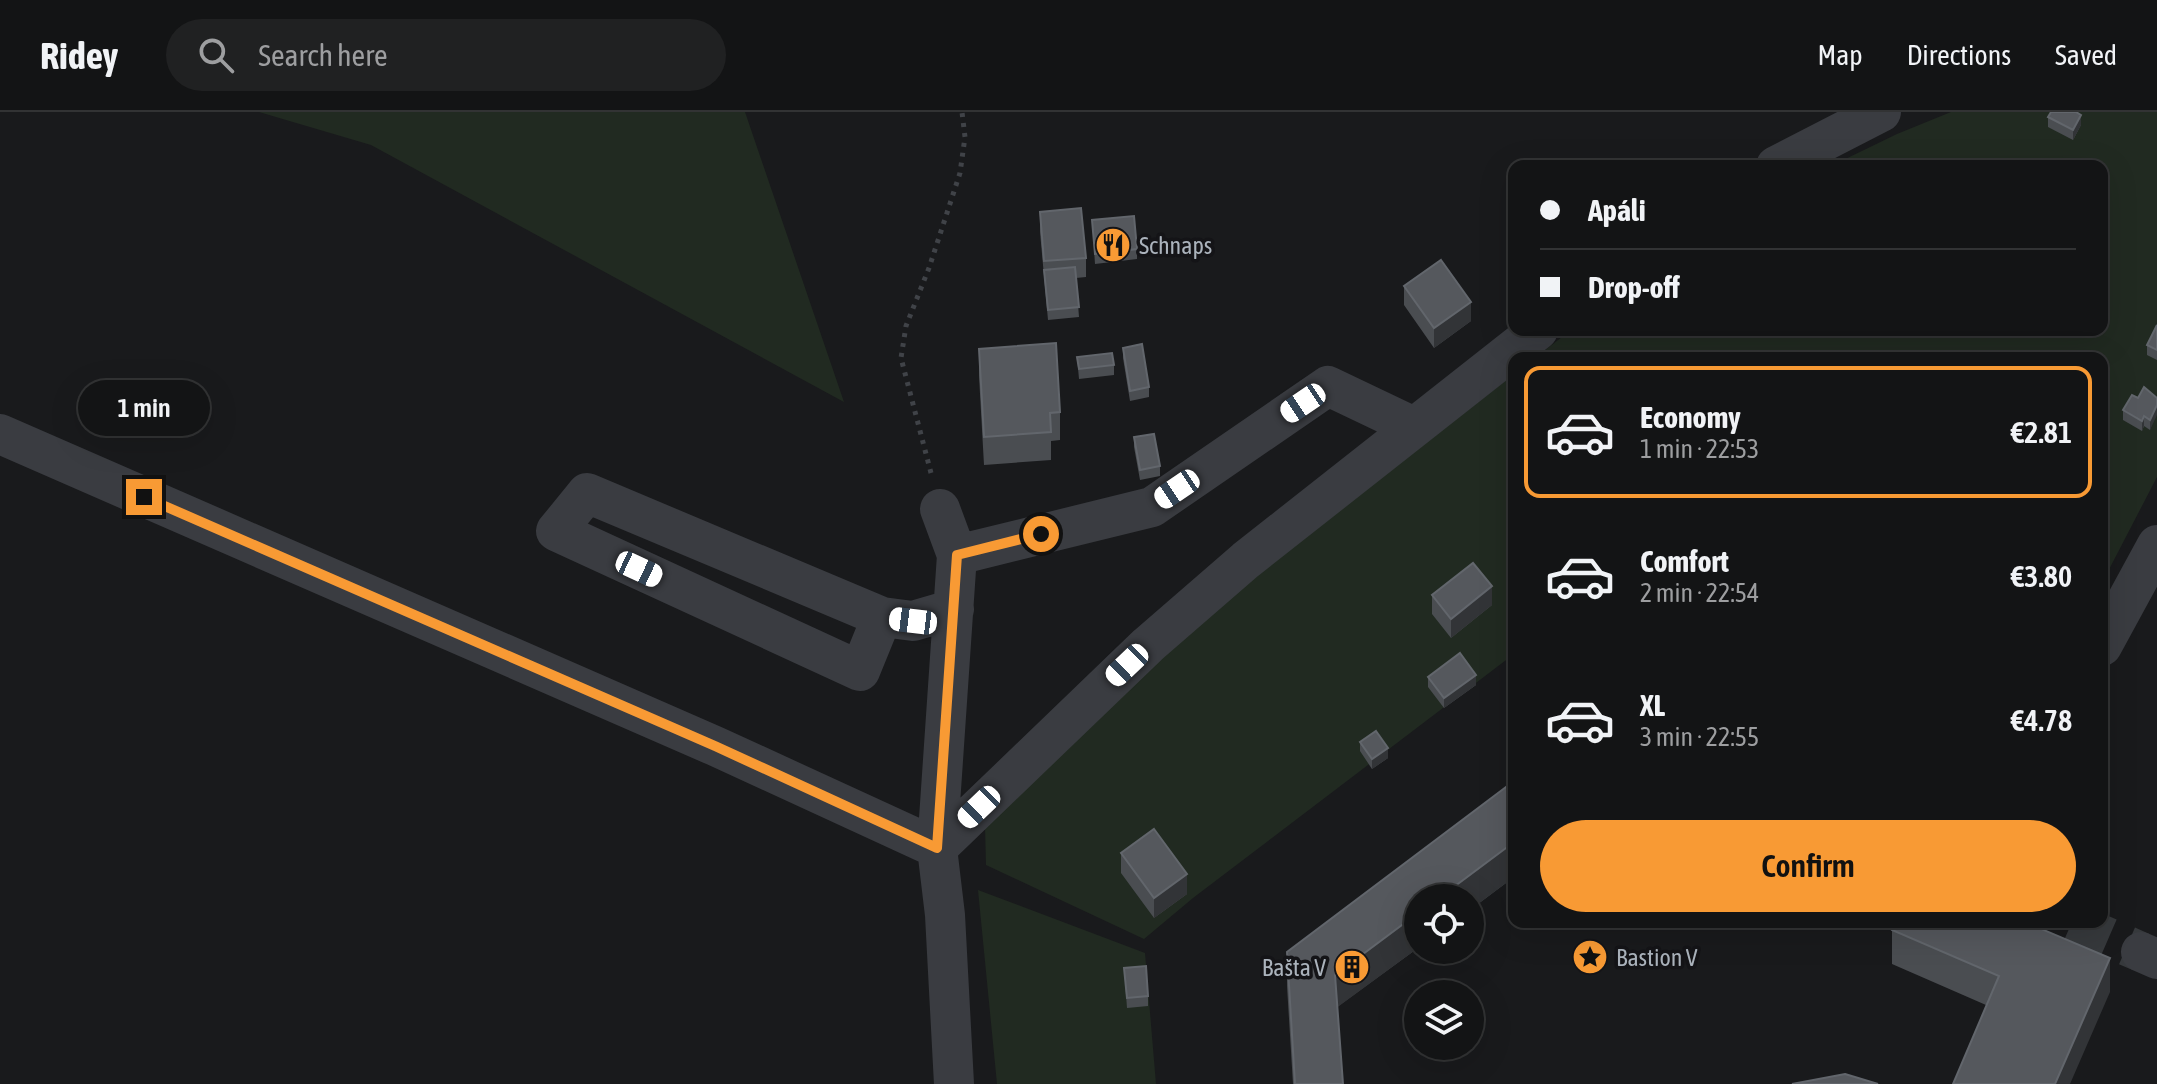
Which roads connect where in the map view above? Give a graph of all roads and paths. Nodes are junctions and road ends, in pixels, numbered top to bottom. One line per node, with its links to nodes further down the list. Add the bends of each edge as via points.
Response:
1 (962, 112): 9 (path, via 960,173 906,326 901,358)
2 (1881, 112): 3 (street)
3 (1788, 160)
4 (1530, 336): 5 (street)
5 (1510, 352)
6 (1508, 353): 7 (street)
7 (1414, 427): 11 (street, via 1328,386 1152,507); 15 (street, via 1148,645)
8 (0, 434): 15 (street)
9 (940, 509): 11 (street)
10 (2157, 545): 14 (street)
11 (957, 555): 12 (street)
12 (954, 609): 13 (street, via 913,621); 15 (street)
13 (882, 617): 13 (street, via 587,493 556,531 860,671)
14 (2108, 635)
15 (937, 848): 16 (street)
16 (954, 1084)

